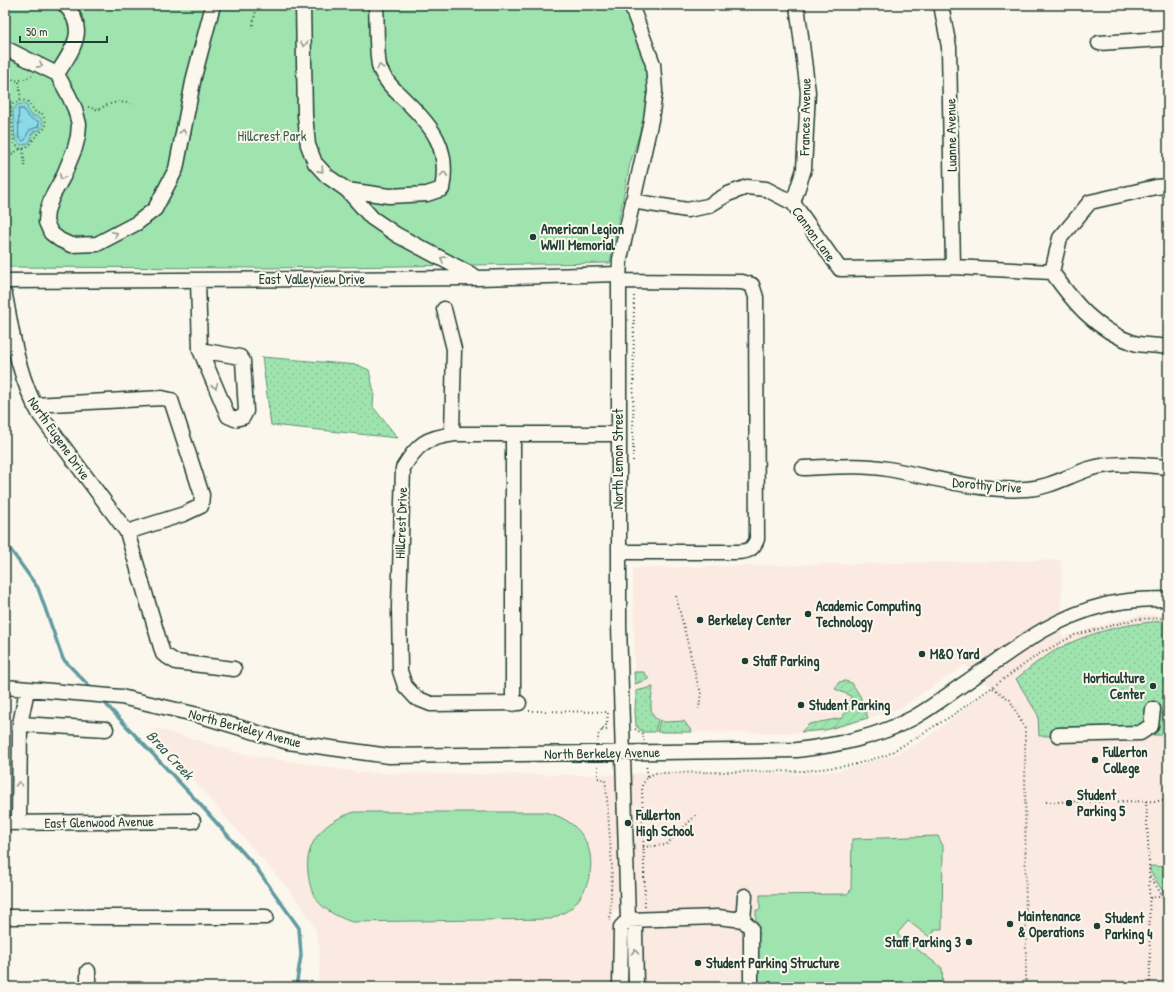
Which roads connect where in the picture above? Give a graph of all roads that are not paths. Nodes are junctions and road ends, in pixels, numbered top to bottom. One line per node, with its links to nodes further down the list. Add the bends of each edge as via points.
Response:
1 (65, 5): 11 (street, via 77,24 77,41)
2 (213, 5): 11 (street, one-way to 2, via 75,109 78,124 75,148 52,197 46,222 51,233 71,245 97,244 137,223 155,210 176,169 194,78)
3 (303, 5): 13 (street, one-way to 13, via 308,146 319,167)
4 (376, 5): 14 (street, one-way to 4, via 427,194 442,188 445,175 444,156 437,138 422,116 386,82 379,67)
5 (631, 5): 15 (street, North Lemon Street, via 653,64 655,91 651,120)
6 (797, 5): 16 (street, Frances Avenue, via 808,92 804,169)
7 (941, 5): 18 (street, Luanne Avenue, via 949,47)
8 (1168, 36): 9 (street, via 1162,39)
9 (1100, 43)
10 (5, 48): 11 (street, one-way to 11)
11 (57, 74)
12 (1168, 186): 19 (street, via 1090,202 1060,238)
13 (347, 190): 14 (street); 17 (street)
14 (389, 196): 17 (street, via 374,206)
15 (632, 201): 16 (street, Cannon Lane, via 687,210 708,206 728,194 747,187 766,189); 20 (street, North Lemon Street, via 620,259)
16 (793, 203): 18 (street, Cannon Lane, via 840,269)
17 (372, 218): 21 (street, one-way to 17, via 397,235)
18 (953, 267): 19 (street, Cannon Lane)
19 (1052, 272): 26 (street, via 1073,301 1104,329 1135,343)
20 (619, 277): 21 (street, East Valleyview Drive); 31 (street, North Lemon Street); 35 (street, East Valleyview Drive, via 634,281 742,282 752,285 756,297 757,539 755,545 746,552)
21 (478, 278): 22 (street, East Valleyview Drive)
22 (198, 280): 23 (street, East Valleyview Drive); 27 (street)
23 (5, 281)
24 (5, 295): 28 (street, North Eugene Drive, via 17,360)
25 (444, 309): 29 (street, via 454,349)
26 (1168, 347)
27 (200, 350): 27 (street, one-way to 27, via 228,416 235,419 243,417 246,411 243,361 240,357)
28 (34, 405): 34 (street, North Eugene Drive); 34 (street, via 162,398 170,400 202,495 201,506)
29 (452, 434): 30 (street, Hillcrest Drive); 30 (street, Hillcrest Drive, via 437,436 424,443 413,452 403,468 400,671 405,686 416,698 432,704 516,703)
30 (513, 434): 31 (street, Hillcrest Drive)
31 (618, 434): 35 (street, North Lemon Street)
32 (1168, 467): 33 (street, Dorothy Drive, via 1127,464 1090,469 1054,484 1027,489 1001,489 950,482 886,469 845,466)
33 (803, 468)
34 (126, 532): 37 (street, North Eugene Drive, via 163,654 176,662)
35 (620, 552): 44 (street, North Lemon Street)
36 (1168, 599): 44 (street, North Berkeley Avenue, via 1145,599 1105,605 1069,618 1032,636 914,718 860,740 798,750)
37 (234, 669)
38 (5, 687): 39 (street, North Berkeley Avenue)
39 (27, 690): 41 (street); 44 (street, North Berkeley Avenue, via 121,697 198,715 288,742 389,756)
40 (1154, 709): 43 (street, via 1151,726 1140,733)
41 (20, 724): 42 (street); 46 (street, one-way to 41)
42 (106, 729)
43 (1058, 735)
44 (624, 752): 50 (street, North Lemon Street)
45 (193, 821): 46 (street, East Glenwood Avenue)
46 (12, 823)
47 (745, 896): 51 (street)
48 (5, 917): 49 (street)
49 (266, 917)
50 (628, 920): 51 (street, via 718,917); 52 (street, North Lemon Street, via 621,927); 57 (street, North Lemon Street, one-way to 50, via 635,927)
51 (743, 920): 58 (street, via 751,928)
52 (620, 965): 55 (street, North Lemon Street); 56 (street, via 628,967)
53 (88, 971): 54 (street)
54 (88, 987)
55 (620, 987)
56 (628, 987)
57 (636, 987)
58 (751, 987)

